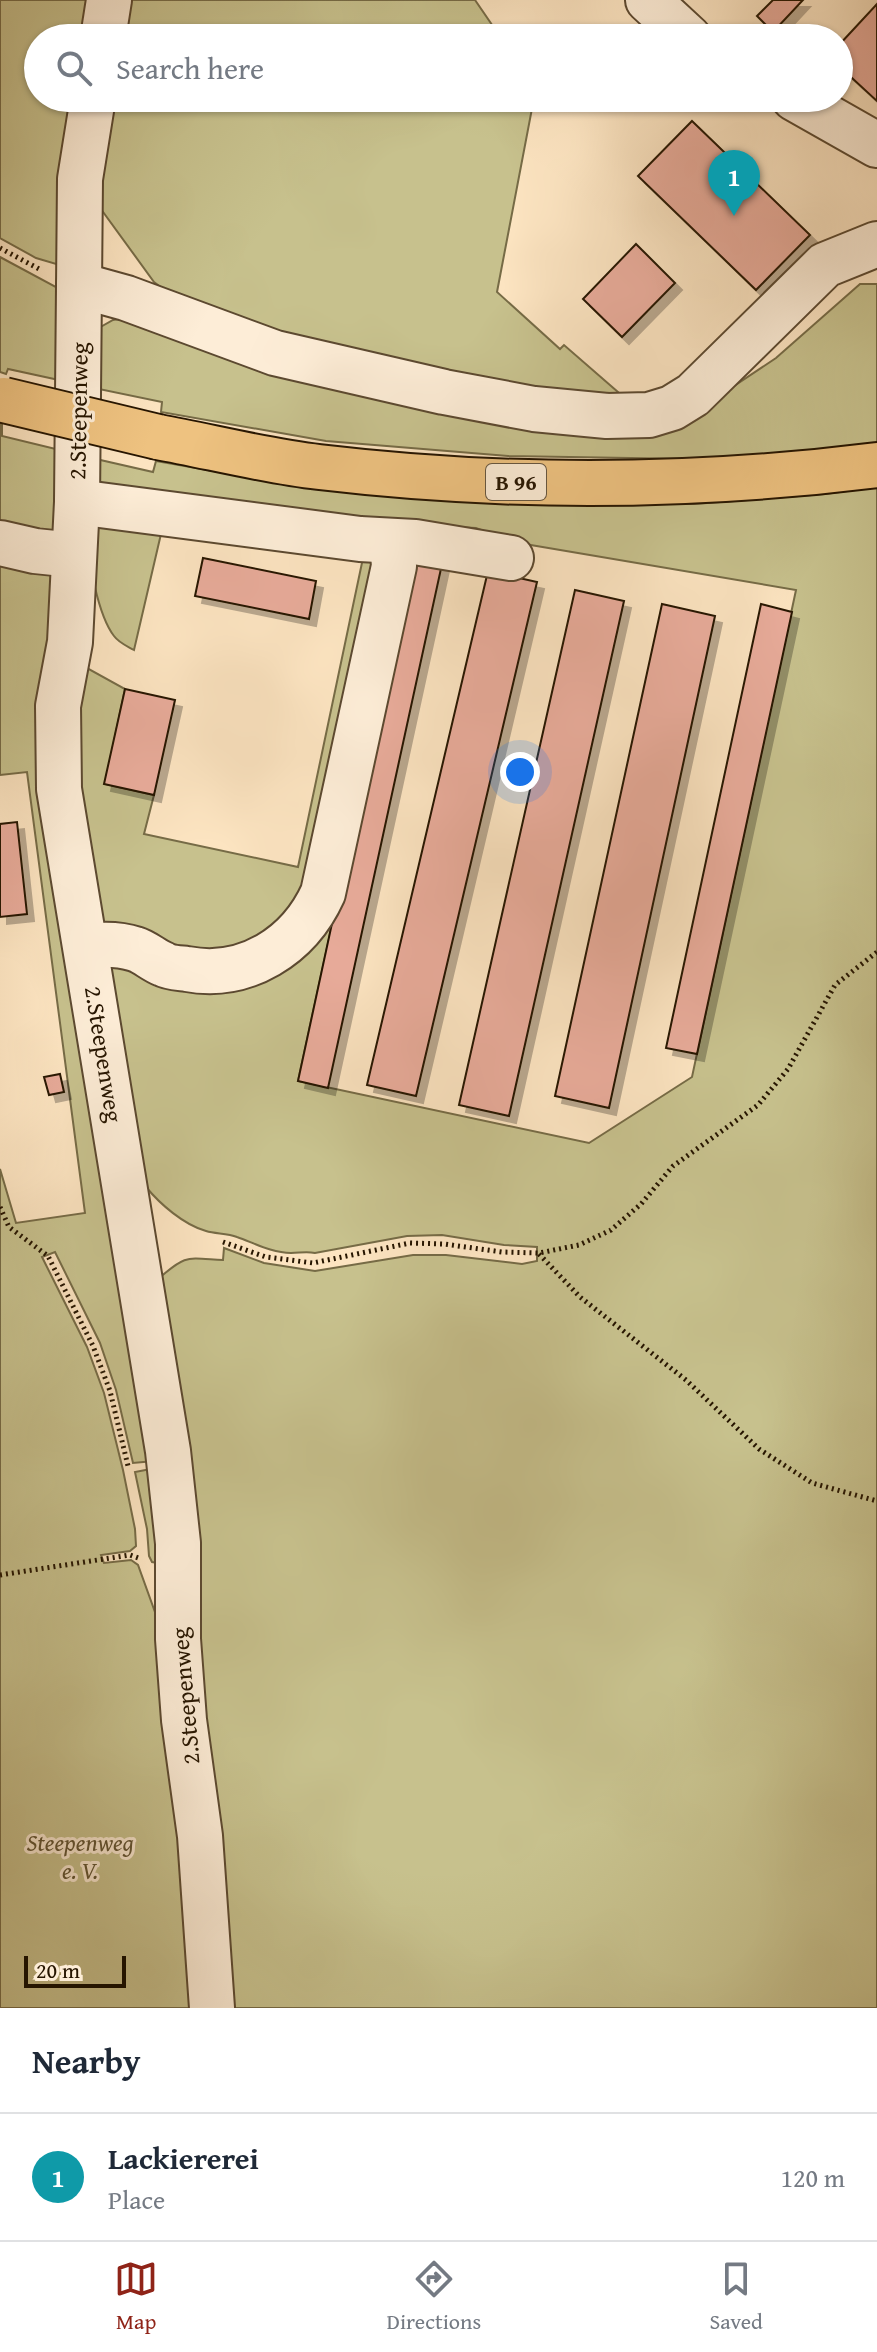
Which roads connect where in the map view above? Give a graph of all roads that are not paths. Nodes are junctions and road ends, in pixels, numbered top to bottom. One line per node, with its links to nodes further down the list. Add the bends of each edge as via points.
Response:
1 (109, 0): 3 (street)
2 (648, 0): 4 (street)
3 (105, 24)
4 (674, 24)
5 (91, 112): 9 (street, 2.Steepenweg, via 80,179)
6 (819, 112): 7 (street)
7 (877, 145)
8 (877, 244): 9 (street, via 825,265 693,395 649,415 534,409 444,392 275,353)
9 (79, 285): 12 (street, 2.Steepenweg)
10 (2, 399): 11 (main road, B 96, bridge, via 158,437 318,467 507,482 693,481)
11 (877, 465)
12 (77, 502): 13 (street); 15 (street, 2.Steepenweg)
13 (392, 541): 16 (street); 17 (street, via 394,566 323,893 313,914 264,959 235,970 200,972 164,965 136,949)
14 (0, 543): 15 (street)
15 (74, 555): 17 (street, 2.Steepenweg, via 70,642 58,706 59,789)
16 (511, 558)
17 (86, 946): 18 (street, 2.Steepenweg, via 168,1451 178,1543 184,1720 200,1836)
18 (212, 2008)

